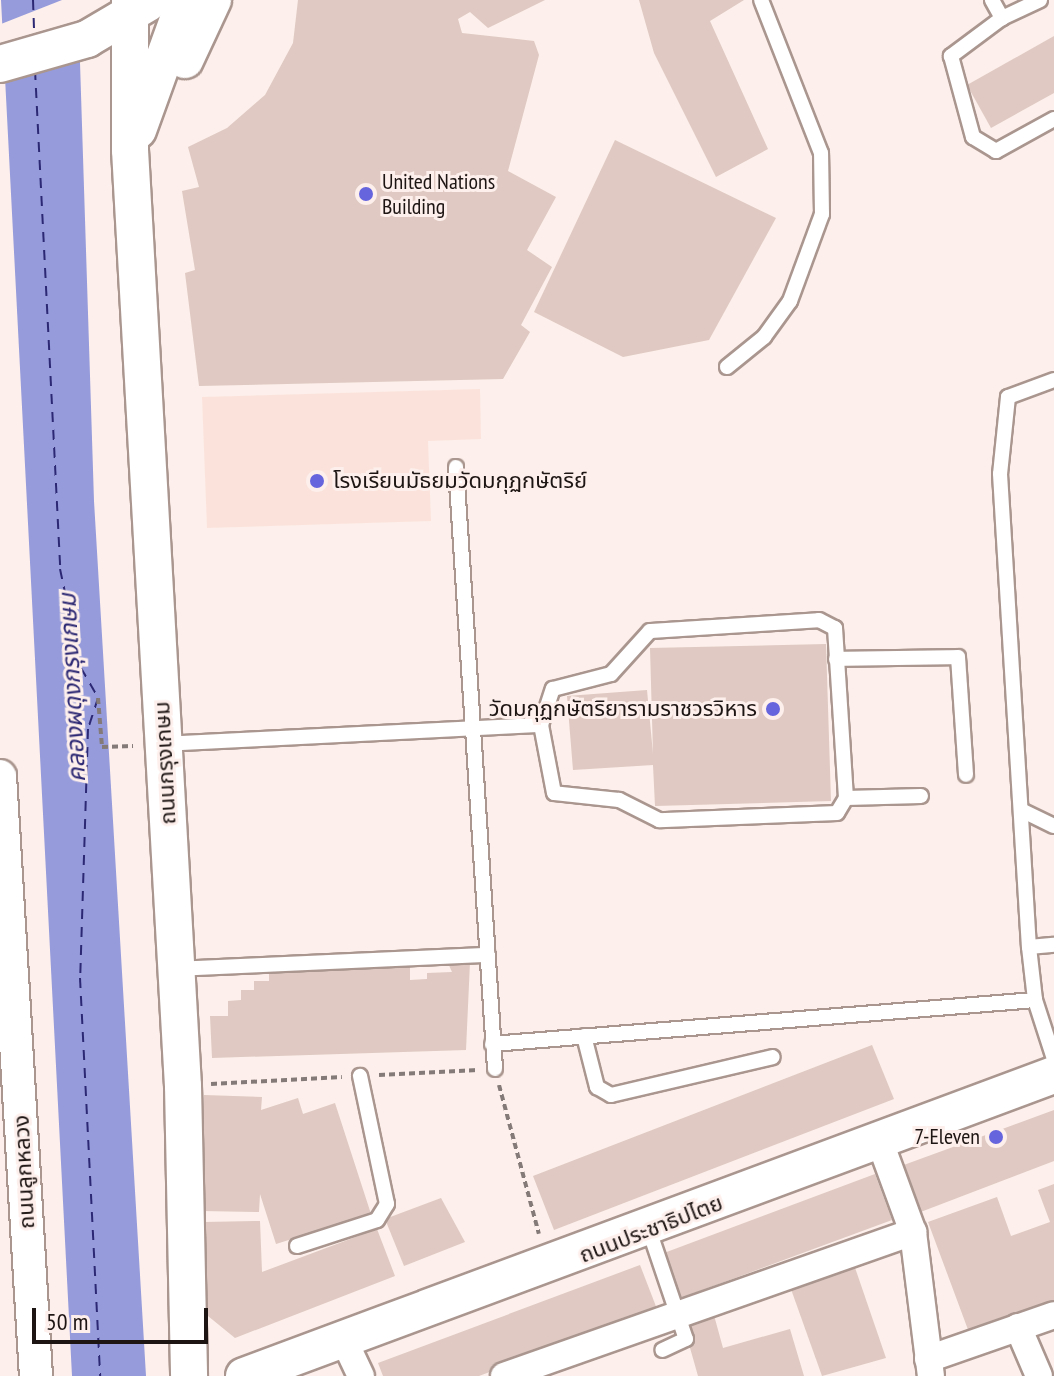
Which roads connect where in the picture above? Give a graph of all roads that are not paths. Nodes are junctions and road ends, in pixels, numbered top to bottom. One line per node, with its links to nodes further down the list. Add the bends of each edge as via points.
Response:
1 (185, 0): 10 (main road, ถนนกรุงเกษม)
2 (213, 0): 10 (main road, via 180,71)
3 (761, 0): 12 (lane, via 821,153 822,214 790,301 764,337)
4 (992, 0): 7 (lane)
5 (1040, 0): 7 (lane)
6 (138, 6): 8 (main road); 10 (main road, ถนนกรุงเกษม)
7 (1002, 18): 11 (lane, via 951,56 973,137 996,151)
8 (86, 47): 9 (main road); 10 (main road)
9 (4, 66)
10 (138, 96): 18 (main road, ถนนกรุงเกษม, via 130,150)
11 (1054, 119)
12 (727, 367)
13 (1054, 380): 23 (lane, via 1018,390 1003,411)
14 (456, 467): 17 (lane)
15 (836, 659): 16 (lane, via 835,628 819,620 650,631 611,674 547,694); 19 (lane, via 958,657); 22 (lane)
16 (541, 725): 17 (lane); 22 (lane, via 554,793 619,800 659,820 831,817)
17 (475, 729): 18 (lane); 28 (lane)
18 (164, 744): 29 (main road, ถนนกรุงเกษม)
19 (966, 775)
20 (0, 776): 25 (street, ถนนลูกหลวง)
21 (921, 796): 22 (lane)
22 (846, 798)
23 (1023, 811): 24 (lane); 27 (lane)
24 (1054, 826)
25 (4, 891): 49 (street, ถนนลูกหลวง)
26 (1054, 945): 27 (lane)
27 (1029, 947): 30 (lane)
28 (488, 955): 29 (lane); 32 (lane)
29 (176, 969): 50 (main road, ถนนกรุงเกษม)
30 (1035, 1000): 31 (lane); 34 (lane)
31 (584, 1036): 32 (lane); 33 (lane, via 597,1087 611,1095)
32 (492, 1044): 35 (lane)
33 (773, 1057)
34 (1054, 1059)
35 (495, 1069)
36 (1054, 1075): 38 (main road, ถนนประชาธิปไตย)
37 (360, 1076): 41 (lane, via 387,1204 377,1220)
38 (880, 1142): 39 (main road, ถนนประชาธิปไตย); 40 (street)
39 (649, 1230): 42 (lane); 45 (main road, ถนนประชาธิปไตย)
40 (913, 1232): 42 (street); 47 (street)
41 (297, 1246)
42 (677, 1311): 46 (lane, via 686,1339); 52 (street)
43 (1054, 1315): 44 (street)
44 (1018, 1327): 47 (street); 53 (street)
45 (343, 1338): 48 (main road, ถนนประชาธิปไตย); 51 (street)
46 (662, 1350)
47 (929, 1368)
48 (269, 1372)
49 (36, 1376)
50 (189, 1376)
51 (361, 1376)
52 (504, 1376)
53 (1039, 1376)

